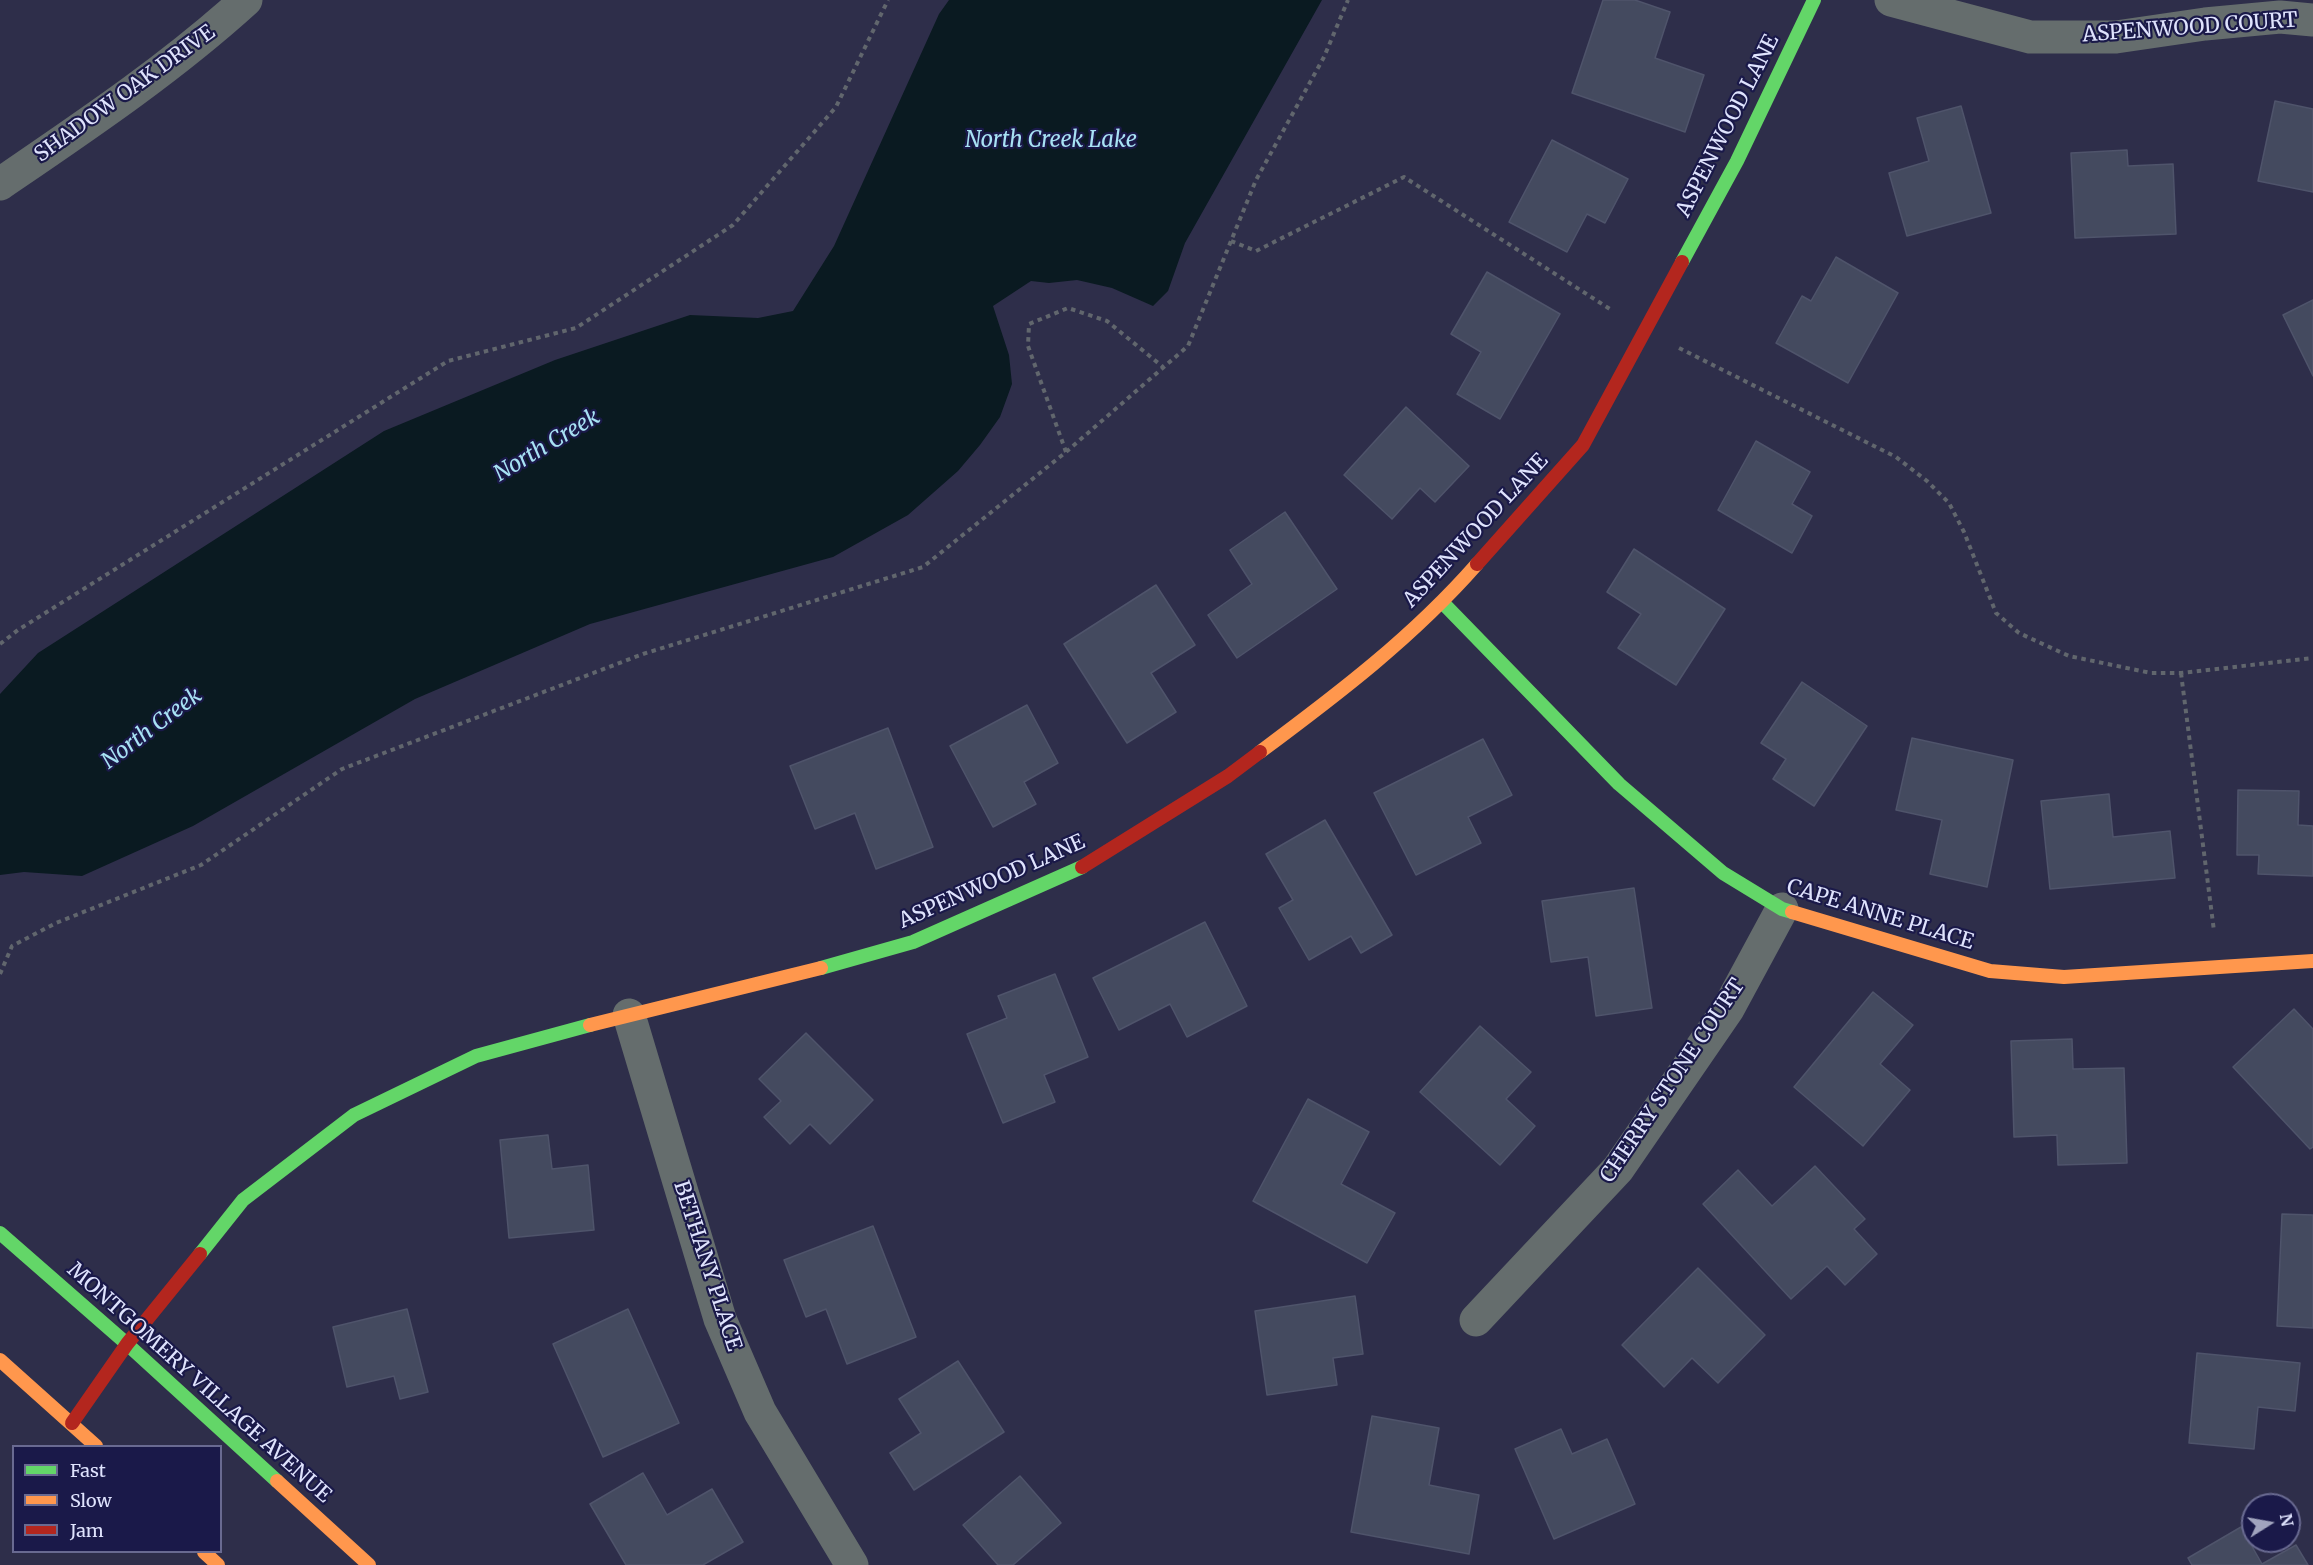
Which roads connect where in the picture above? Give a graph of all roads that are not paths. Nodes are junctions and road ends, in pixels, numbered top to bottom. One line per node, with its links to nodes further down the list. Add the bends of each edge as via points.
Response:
1 (246, 0): 5 (street, SHADOW OAK DRIVE, via 143,86)
2 (1814, 0): 6 (street, ASPENWOOD LANE, via 1737,160 1583,445)
3 (1891, 0): 4 (street, ASPENWOOD COURT, via 2030,37 2116,36 2269,18)
4 (2313, 20)
5 (0, 184)
6 (1443, 603): 7 (street, CAPE ANNE PLACE, via 1619,784 1723,873); 9 (street, ASPENWOOD LANE, via 1345,689 1228,776 1081,868 913,942)
7 (1782, 909): 8 (street, CAPE ANNE PLACE, via 1990,970 2064,977); 11 (street, CHERRY STONE COURT, via 1728,1009 1618,1169)
8 (2313, 961)
9 (629, 1015): 12 (street, ASPENWOOD LANE, via 476,1056 354,1115 243,1200); 19 (street, BETHANY PLACE, via 720,1319 760,1413)
10 (0, 1233): 12 (street, MONTGOMERY VILLAGE AVENUE)
11 (1476, 1320)
12 (127, 1344): 14 (street, ASPENWOOD LANE); 18 (street, MONTGOMERY VILLAGE AVENUE)
13 (0, 1359): 14 (street)
14 (72, 1423): 15 (street)
15 (95, 1445)
16 (206, 1553): 17 (street)
17 (218, 1565)
18 (369, 1565)
19 (852, 1565)

